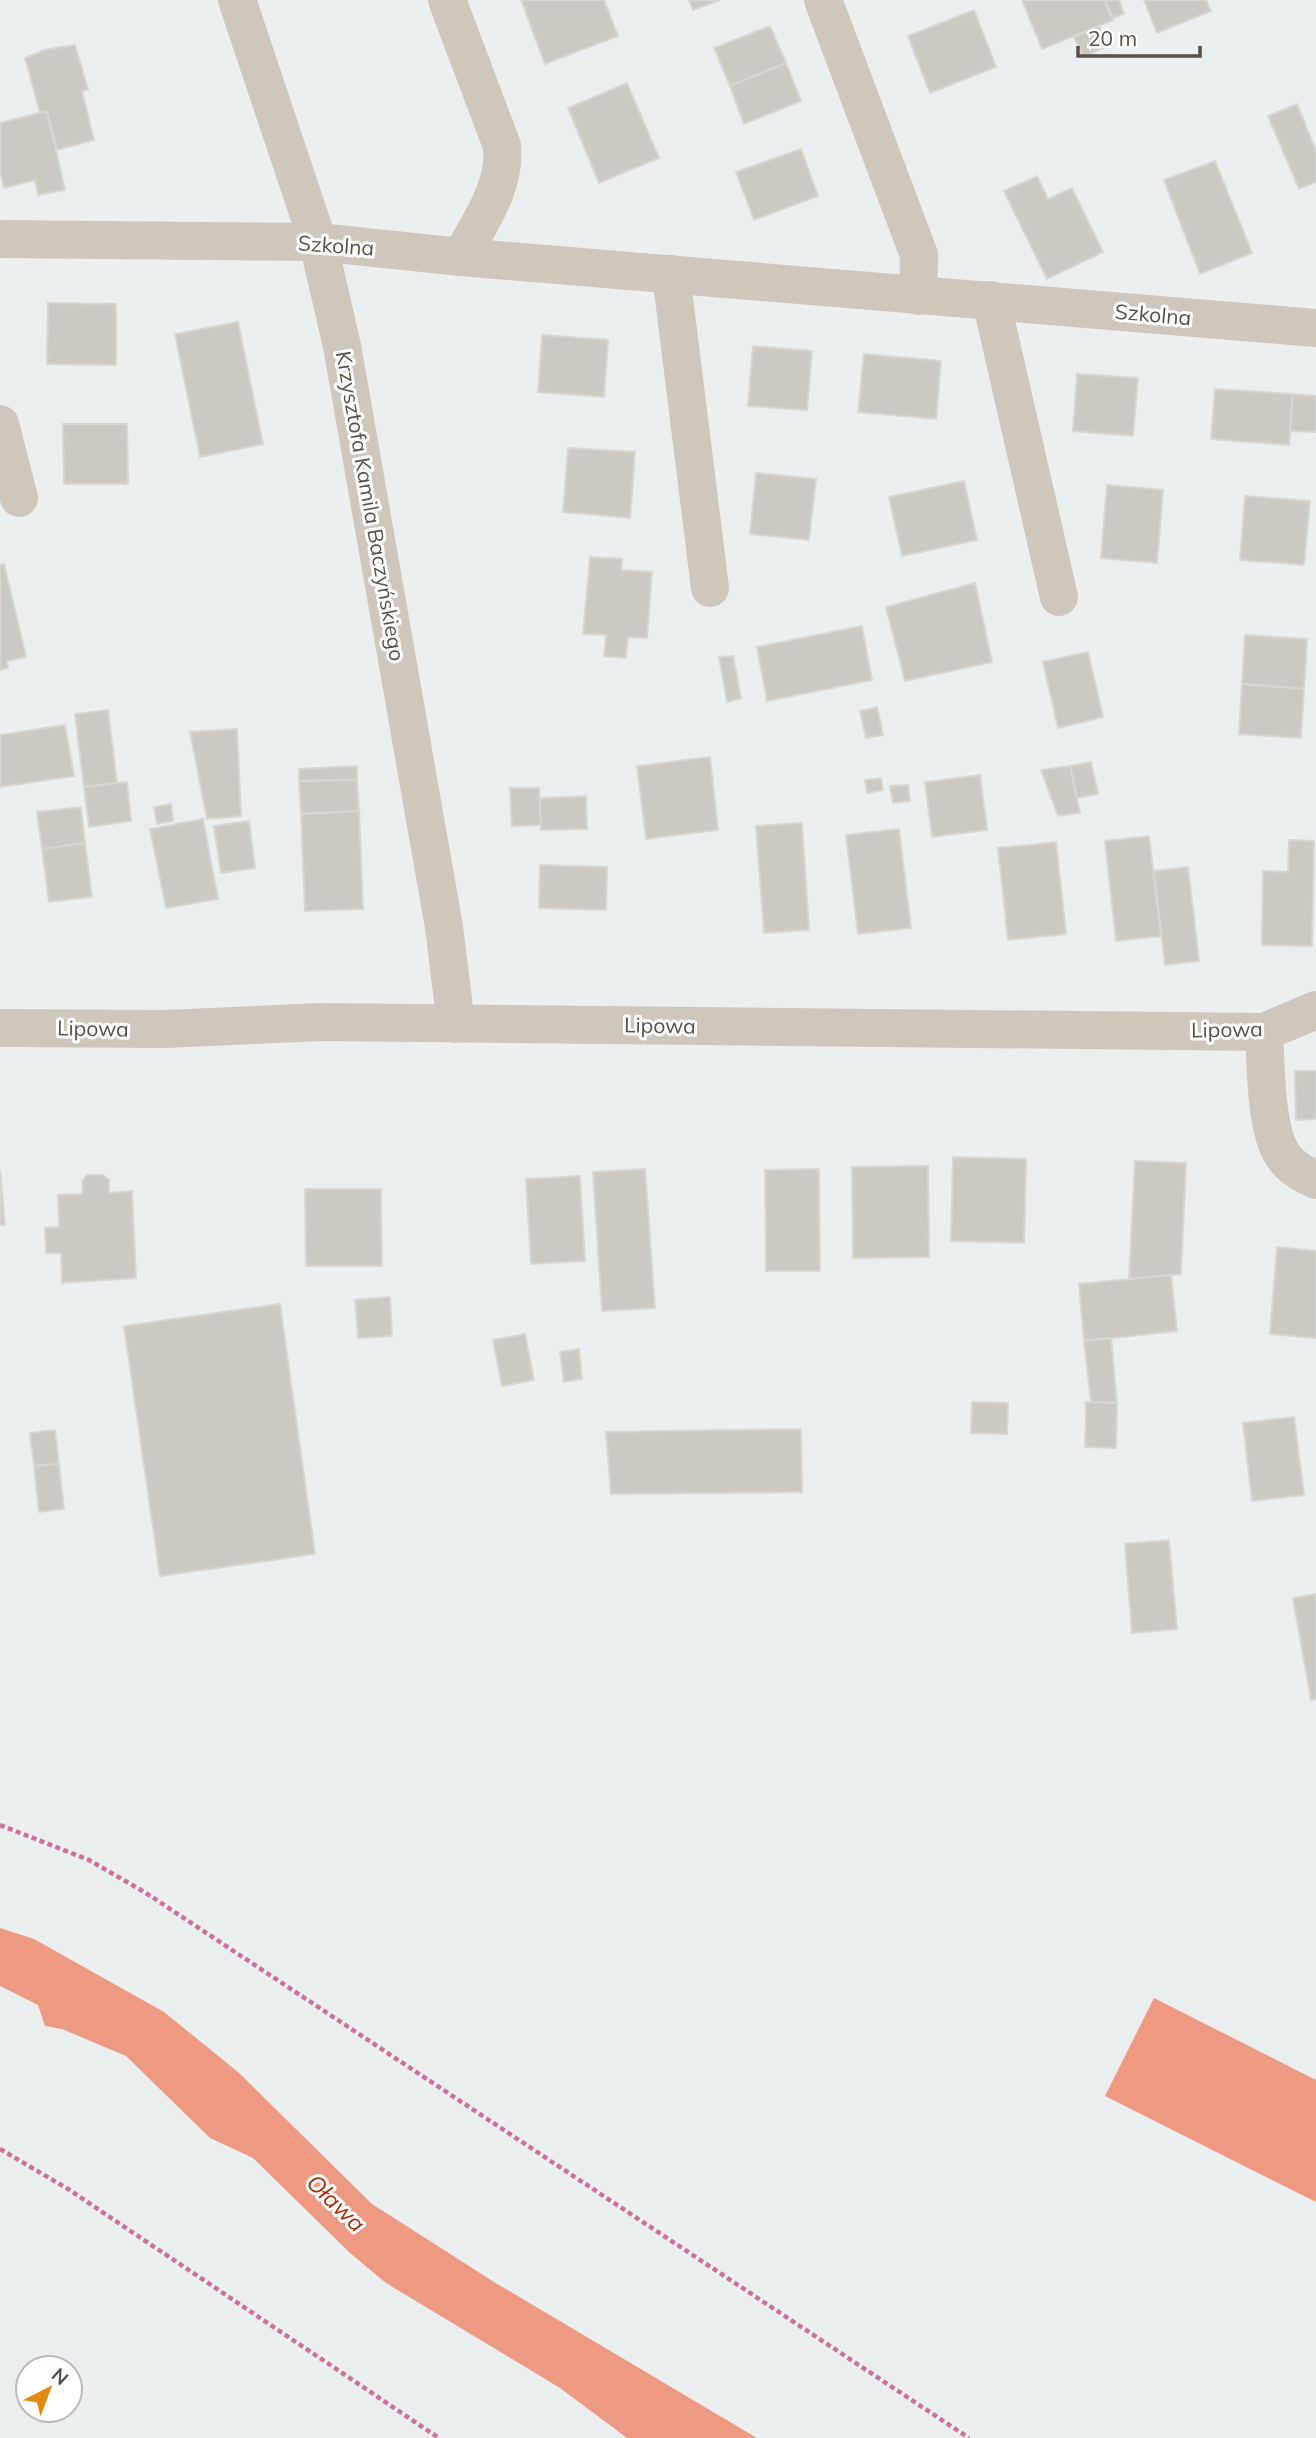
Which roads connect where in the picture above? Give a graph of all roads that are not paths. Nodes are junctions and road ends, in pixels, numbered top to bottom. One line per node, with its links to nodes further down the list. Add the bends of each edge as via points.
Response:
1 (237, 0): 5 (street, Krzysztofa Kamila Baczyńskiego)
2 (447, 0): 6 (street, via 502,146 504,166 493,198)
3 (831, 2): 8 (street, via 919,255)
4 (0, 239): 5 (street, Szkolna)
5 (318, 242): 6 (street, Szkolna); 16 (street, Krzysztofa Kamila Baczyńskiego, via 344,359 444,927)
6 (461, 257): 7 (street, Szkolna)
7 (671, 274): 8 (street, Szkolna); 13 (street)
8 (918, 296): 9 (street, Szkolna)
9 (991, 300): 10 (street, Szkolna); 14 (street)
10 (1316, 328)
11 (0, 424): 12 (street)
12 (19, 498)
13 (710, 588)
14 (1059, 597)
15 (1316, 1010): 18 (street, Lipowa)
16 (456, 1024): 17 (street, Lipowa); 18 (street, Lipowa)
17 (0, 1028)
18 (1264, 1032): 19 (street, via 1273,1134 1289,1163)
19 (1316, 1180)

